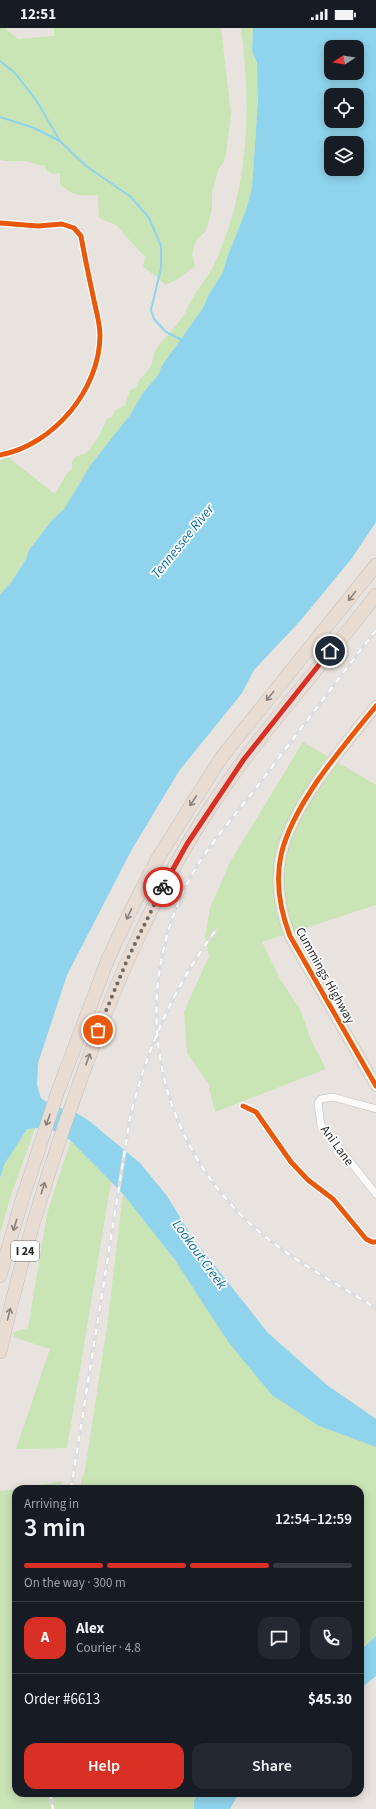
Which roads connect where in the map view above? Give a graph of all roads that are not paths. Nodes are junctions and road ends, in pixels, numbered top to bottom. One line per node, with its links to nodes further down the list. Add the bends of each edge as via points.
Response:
1 (0, 222): 2 (street, via 38,226 62,224 74,228 81,236 100,333 98,357 88,386 65,417 42,438)
2 (0, 455)
3 (376, 565): 11 (highway, I 24, one-way to 11, via 221,758 162,852 130,912 108,959 58,1091)
4 (376, 595): 12 (highway, I 24, one-way to 4, via 18,1276 74,1096 103,1017 158,896 187,844 244,759)
5 (376, 706): 6 (main road, Cummings Highway, via 299,807 280,855 278,885 290,936)
6 (376, 1086)
7 (243, 1106): 10 (street, via 256,1112 291,1162 308,1180 326,1192 366,1239)
8 (376, 1109): 9 (street, Ani Lane, via 333,1097 321,1099 318,1103 321,1125)
9 (376, 1194)
10 (376, 1242)
11 (0, 1276)
12 (0, 1352)

